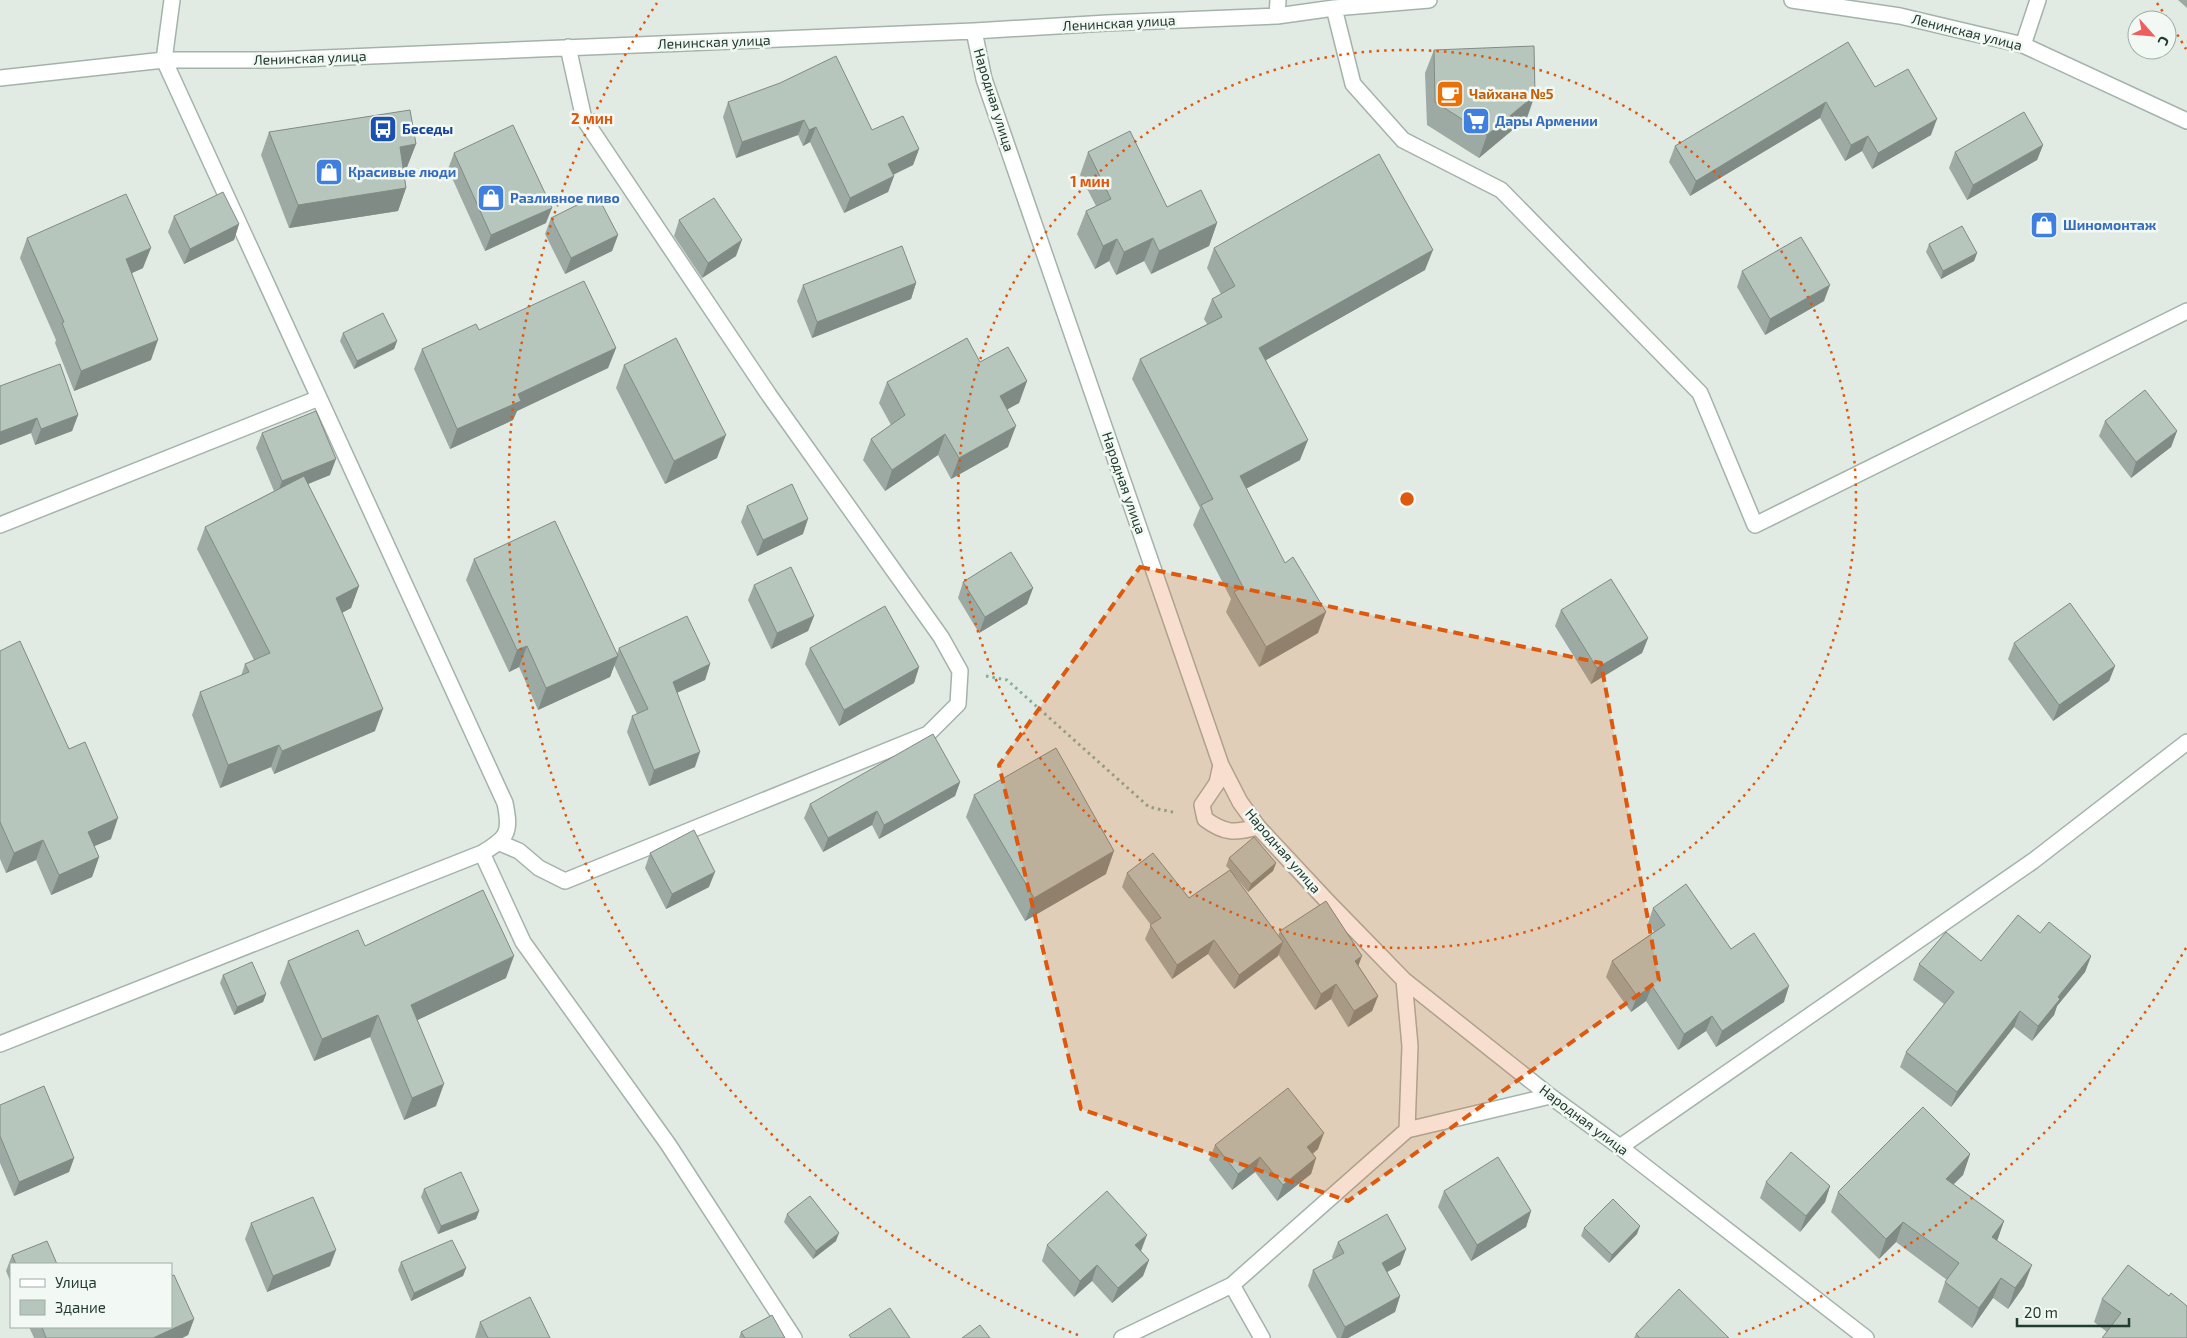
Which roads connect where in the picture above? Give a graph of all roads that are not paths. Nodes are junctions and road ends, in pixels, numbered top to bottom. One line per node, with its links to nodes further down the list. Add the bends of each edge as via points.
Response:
1 (172, 0): 11 (street)
2 (1278, 0): 7 (street)
3 (1429, 0): 6 (street, Ленинская улица)
4 (1792, 0): 9 (street, Ленинская улица, via 1900,16)
5 (2038, 0): 9 (street)
6 (1334, 8): 7 (street, Ленинская улица); 14 (street, via 1353,84 1403,140 1500,190 1700,393 1756,525)
7 (1277, 16): 8 (street, Ленинская улица)
8 (974, 31): 10 (street, Ленинская улица); 18 (street, Народная улица, via 984,79)
9 (2023, 45): 13 (street, Ленинская улица)
10 (568, 48): 11 (street, Ленинская улица, via 275,60); 20 (street, via 584,119 769,395 941,637 960,671 958,704 928,734 564,881)
11 (164, 60): 12 (street, Ленинская улица); 15 (street)
12 (0, 78)
13 (2187, 121)
14 (2187, 311)
15 (319, 398): 16 (street); 20 (street, via 505,803 509,824)
16 (0, 525)
17 (2187, 742): 26 (street, via 2033,861)
18 (1221, 765): 19 (street, Народная улица); 19 (street, via 1217,783 1202,805 1205,819 1219,830)
19 (1258, 828): 22 (street, Народная улица)
20 (500, 842): 21 (street)
21 (482, 853): 23 (street); 28 (street, via 523,942 668,1144)
22 (1404, 980): 24 (street, Народная улица); 25 (street, via 1410,1046)
23 (0, 1044)
24 (1550, 1096): 25 (street); 26 (street, Народная улица)
25 (1407, 1130): 27 (street)
26 (1620, 1147): 31 (street, Народная улица)
27 (1232, 1285): 29 (street); 30 (street)
28 (794, 1338)
29 (1122, 1338)
30 (1262, 1338)
31 (1866, 1338)

